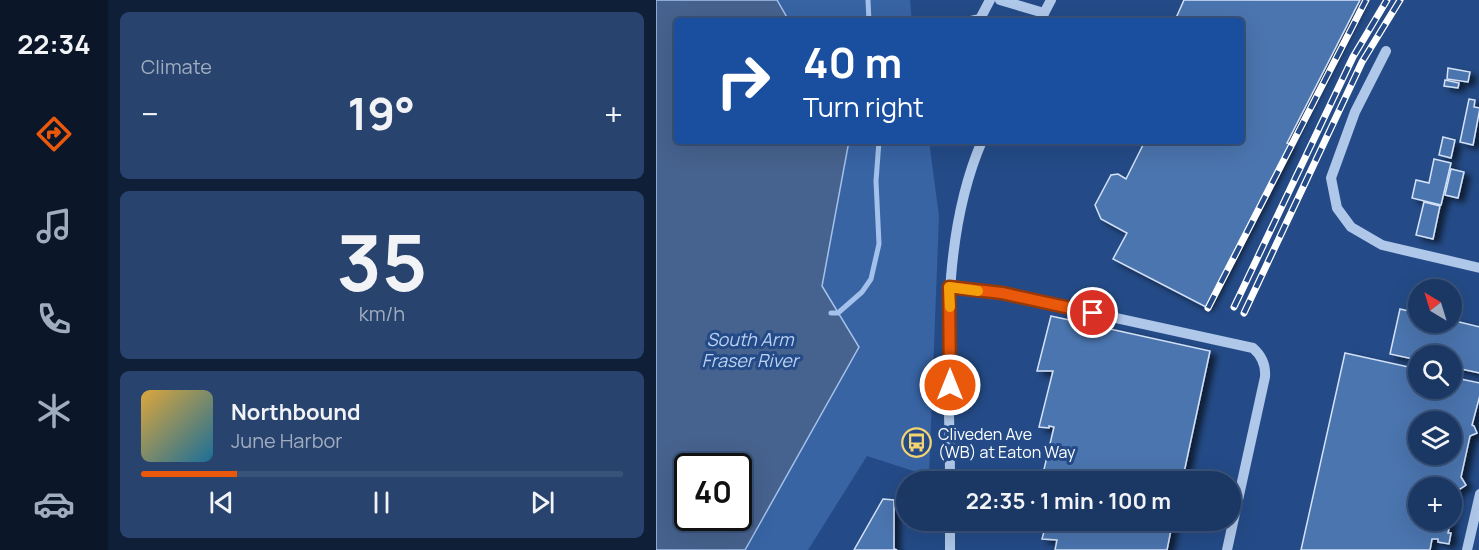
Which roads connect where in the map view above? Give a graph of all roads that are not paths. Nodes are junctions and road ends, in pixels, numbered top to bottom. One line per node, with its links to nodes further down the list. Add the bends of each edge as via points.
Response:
1 (990, 0): 5 (street)
2 (1000, 0): 4 (street)
3 (1051, 0): 4 (street)
4 (1042, 17)
5 (981, 18)
6 (1386, 51): 8 (street, via 1355,112 1331,178 1337,208 1351,227 1382,245)
7 (981, 144): 9 (street, via 962,200)
8 (1480, 268)
9 (949, 287): 10 (street); 14 (street, via 1002,293 1258,352 1265,377)
10 (950, 471)
11 (1480, 494): 15 (street)
12 (950, 531): 13 (street)
13 (950, 550)
14 (1227, 550)
15 (1467, 550)

